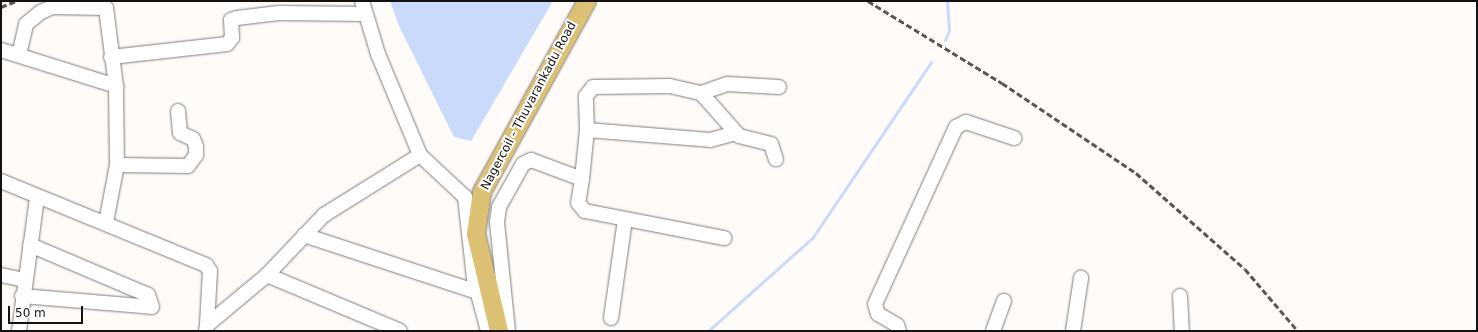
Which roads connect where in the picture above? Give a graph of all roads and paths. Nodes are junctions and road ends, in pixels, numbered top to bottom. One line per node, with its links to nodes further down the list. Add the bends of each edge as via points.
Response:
1 (587, 1): 33 (main road, Nagercoil - Thuvarankadu Road, via 482,192 476,234)
2 (364, 7): 5 (street, via 237,18 231,20 232,38 227,44); 13 (street)
3 (1, 50): 4 (street)
4 (18, 55): 5 (street, via 26,24 41,12 52,7 102,6 107,11); 6 (street)
5 (111, 57): 6 (street)
6 (116, 86): 15 (street)
7 (779, 87): 8 (street, via 726,84)
8 (701, 93): 10 (street, via 659,84 593,87 586,96); 11 (street)
9 (178, 111): 15 (street, via 180,133 193,139 196,146 196,155 188,166)
10 (587, 130): 11 (street, via 710,140); 16 (street)
11 (736, 133): 14 (street, via 749,141 771,144)
12 (1014, 138): 38 (street, via 966,122 956,128 875,304 878,314 897,325)
13 (420, 155): 21 (street, via 324,215); 28 (street, via 465,197)
14 (776, 159)
15 (117, 165): 20 (street)
16 (582, 179): 19 (street, via 578,203 582,210); 37 (street, via 526,161 499,208 496,237)
17 (1, 181): 18 (street)
18 (37, 198): 20 (street); 23 (street)
19 (625, 220): 22 (street); 32 (street)
20 (106, 222): 34 (street, via 208,266)
21 (304, 235): 25 (street); 28 (street)
22 (724, 238)
23 (30, 245): 27 (street); 29 (street, via 148,295 152,307)
24 (1, 275): 27 (street)
25 (267, 275): 34 (street); 36 (street)
26 (1081, 278): 40 (street)
27 (24, 280): 29 (street)
28 (477, 292): 33 (street)
29 (22, 296): 35 (street)
30 (1180, 296): 41 (street)
31 (1004, 301): 39 (street)
32 (611, 318)
33 (494, 326)
34 (207, 328)
35 (18, 331)
36 (400, 331)
37 (508, 331)
38 (899, 331)
39 (993, 331)
40 (1073, 331)
41 (1182, 331)

